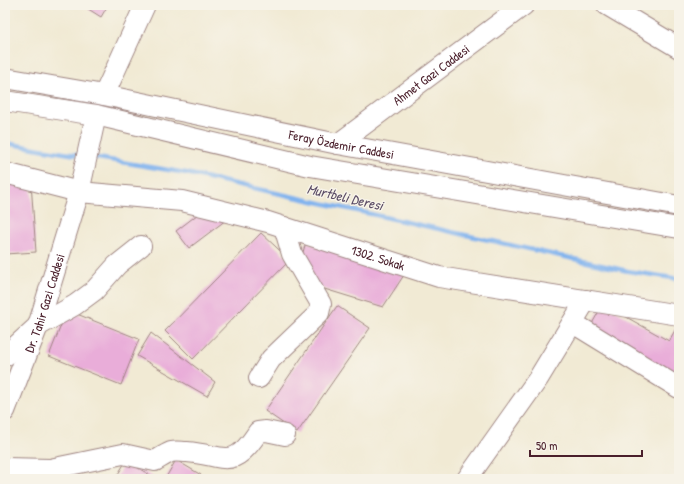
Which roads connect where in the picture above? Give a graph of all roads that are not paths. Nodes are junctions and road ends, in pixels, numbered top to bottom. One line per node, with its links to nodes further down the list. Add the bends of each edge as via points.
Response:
1 (145, 5): 6 (street)
2 (524, 5): 9 (street, Ahmet Gazi Caddesi)
3 (607, 5): 4 (street)
4 (679, 48)
5 (5, 78): 6 (street, Feray Özdemir Caddesi)
6 (104, 95): 9 (street, Feray Özdemir Caddesi)
7 (5, 102): 8 (street)
8 (96, 115): 11 (street, Dr. Tahir Gazi Caddesi); 14 (street, via 310,166)
9 (338, 144): 12 (street, Feray Özdemir Caddesi)
10 (5, 173): 11 (street, 1302. Sokak)
11 (79, 192): 13 (street, 1302. Sokak, via 182,201); 19 (street, Dr. Tahir Gazi Caddesi)
12 (679, 206)
13 (284, 227): 16 (street, 1302. Sokak, via 439,277); 21 (street, via 292,254 321,304 319,313 271,359)
14 (679, 228)
15 (141, 246): 19 (street, via 117,265 94,291)
16 (586, 300): 17 (street, 1302. Sokak); 18 (street)
17 (679, 315)
18 (573, 323): 22 (street); 26 (street, via 538,379)
19 (38, 326): 20 (street); 23 (street, Dr. Tahir Gazi Caddesi)
20 (5, 356)
21 (259, 378)
22 (679, 388)
23 (5, 411)
24 (285, 435): 25 (street, via 258,432 247,450 236,457 217,458 172,452 155,461 123,454 50,469)
25 (5, 468)
26 (467, 479)

